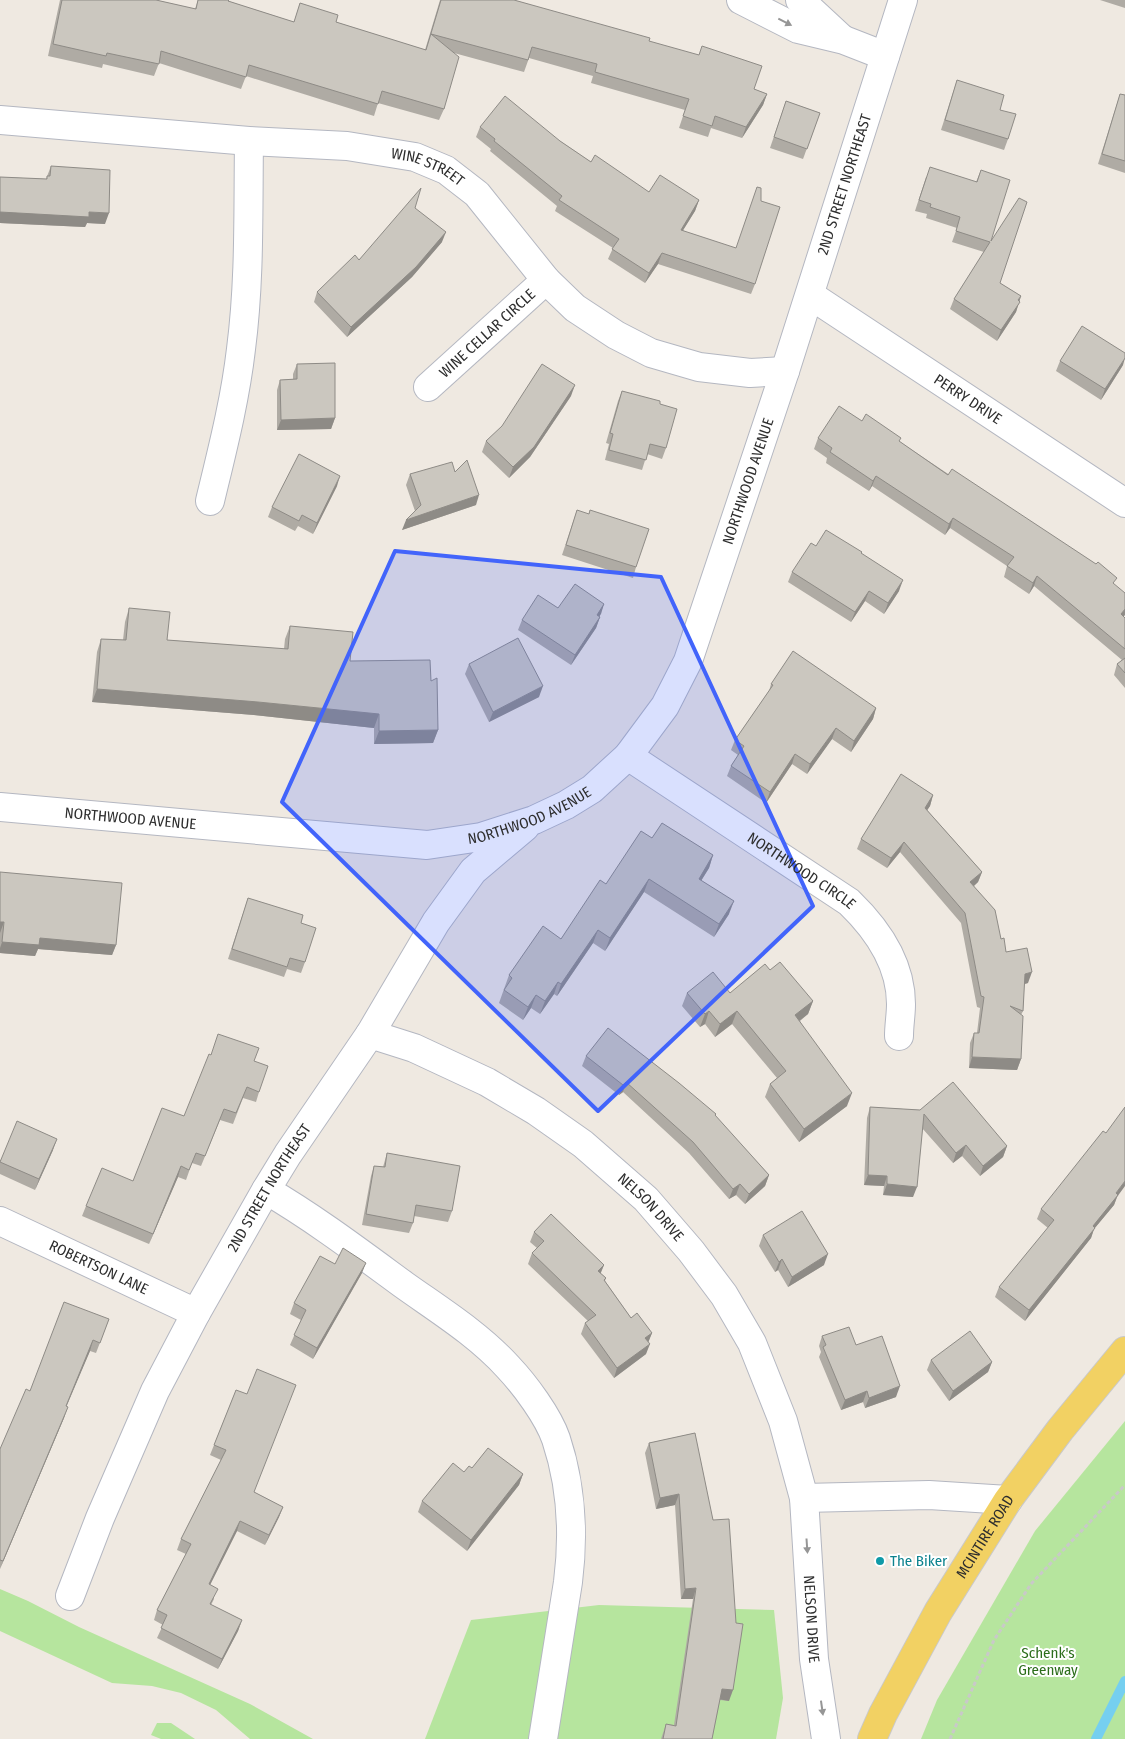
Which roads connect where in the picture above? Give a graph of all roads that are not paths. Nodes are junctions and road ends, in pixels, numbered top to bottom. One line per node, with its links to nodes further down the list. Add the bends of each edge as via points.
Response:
1 (741, 0): 4 (street, one-way to 4, via 798,29)
2 (800, 0): 4 (street)
3 (904, 0): 5 (street, 2ND STREET NORTHEAST)
4 (844, 40): 5 (street)
5 (885, 56): 9 (street, 2ND STREET NORTHEAST)
6 (0, 120): 7 (street, WINE STREET)
7 (249, 141): 8 (street, WINE STREET, via 347,146 415,157 446,170 478,194); 13 (street, via 248,254 241,349 227,434)
8 (546, 280): 10 (street, WINE STREET, via 575,308 651,353 699,367 750,373); 11 (street, WINE CELLAR CIRCLE)
9 (810, 295): 10 (street, 2ND STREET NORTHEAST); 12 (street, PERRY DRIVE)
10 (785, 371): 14 (street, NORTHWOOD AVENUE, via 688,661 666,706)
11 (428, 388)
12 (1122, 495)
13 (210, 501)
14 (628, 756): 16 (street, NORTHWOOD AVENUE, via 592,789); 18 (street, NORTHWOOD CIRCLE, via 849,902 868,920 883,941 896,971 901,1003)
15 (0, 807): 16 (street, NORTHWOOD AVENUE, via 426,846 481,837)
16 (534, 820): 17 (street, 2ND STREET NORTHEAST, via 473,871 436,922)
17 (370, 1034): 19 (street, 2ND STREET NORTHEAST); 23 (street, NELSON DRIVE, via 414,1048 487,1082 583,1144 646,1199 692,1251 724,1295 752,1343 783,1421)
18 (898, 1036)
19 (266, 1190): 21 (street, 2ND STREET NORTHEAST); 26 (street, via 310,1216 472,1334 508,1366 543,1412 556,1438 567,1486 571,1534 571,1563)
20 (0, 1221): 21 (street, ROBERTSON LANE)
21 (196, 1313): 25 (street, 2ND STREET NORTHEAST, via 155,1391)
22 (1125, 1351): 24 (main road, MCINTIRE ROAD)
23 (804, 1498): 24 (street, via 929,1495); 27 (street, NELSON DRIVE, one-way to 27, via 814,1659)
24 (1008, 1500): 28 (main road, MCINTIRE ROAD, via 938,1612)
25 (70, 1596)
26 (543, 1739)
27 (826, 1739)
28 (872, 1739)

